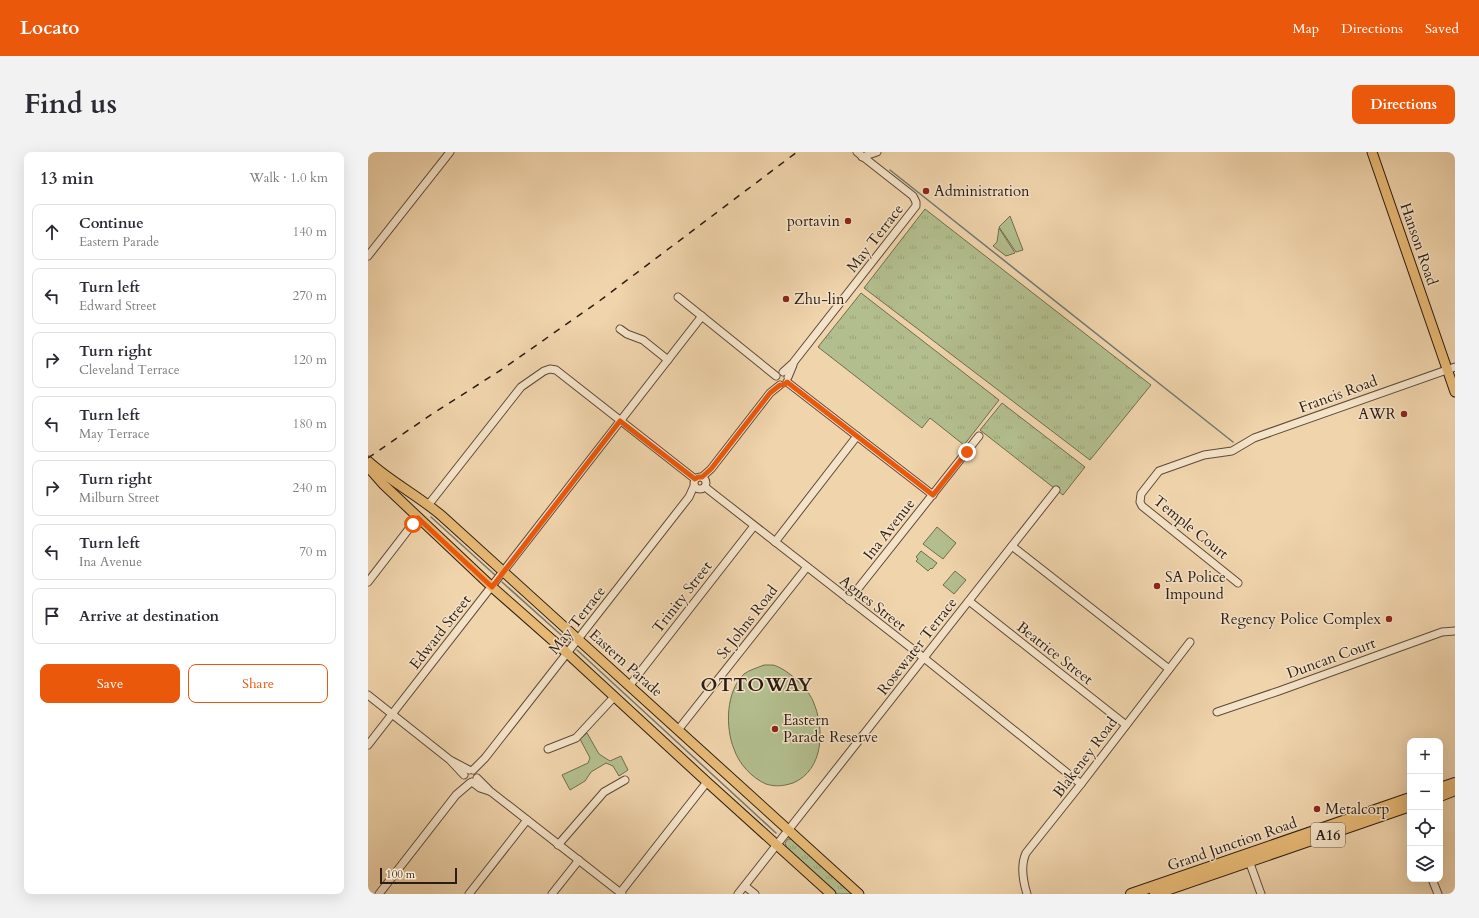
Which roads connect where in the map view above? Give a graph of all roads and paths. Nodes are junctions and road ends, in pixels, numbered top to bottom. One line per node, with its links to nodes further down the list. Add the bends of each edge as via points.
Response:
1 (450, 152): 5 (street)
2 (877, 152): 4 (street)
3 (1372, 152): 10 (main road, Hanson Road)
4 (860, 154): 11 (street, May Terrace, via 912,194 916,206)
5 (368, 256)
6 (678, 297): 7 (street)
7 (702, 316): 9 (street, Edward Street); 11 (street)
8 (620, 329): 9 (street, via 643,340)
9 (668, 360): 13 (street, Edward Street)
10 (1451, 368): 12 (main road, Hanson Road); 16 (street, Francis Road, via 1254,438)
11 (782, 379): 14 (street); 19 (street, May Terrace, via 711,469 709,475)
12 (1455, 392)
13 (620, 421): 19 (street, Agnes Street); 24 (street, via 556,370 544,371 521,387); 30 (street, Edward Street)
14 (857, 436): 22 (street); 27 (street)
15 (979, 436): 22 (street, Ina Avenue)
16 (1232, 451): 32 (street, Temple Court, via 1204,455 1159,472 1142,494 1140,502 1147,511)
17 (368, 461): 20 (main road, Eastern Parade)
18 (368, 467): 23 (main road)
19 (700, 483): 26 (street, Agnes Street); 37 (street, May Terrace)
20 (397, 484): 23 (main road, via 395,489); 24 (main road, Eastern Parade)
21 (1056, 490): 28 (street, Rosewater Terrace)
22 (933, 495): 34 (street, Ina Avenue)
23 (404, 504): 25 (main road)
24 (429, 504): 30 (main road, Eastern Parade)
25 (418, 518): 31 (street); 33 (main road)
26 (754, 526): 27 (street, Agnes Street); 42 (street, Trinity Street)
27 (775, 542): 29 (street, Agnes Street)
28 (1012, 546): 35 (street, Rosewater Terrace); 41 (street)
29 (807, 567): 34 (street, Agnes Street); 48 (street, St Johns Road)
30 (504, 571): 33 (street, Edward Street); 37 (main road, Eastern Parade)
31 (368, 582)
32 (1238, 583)
33 (492, 587): 39 (main road); 46 (street, Edward Street)
34 (849, 600): 40 (street, Agnes Street)
35 (969, 601): 40 (street, Rosewater Terrace); 47 (street, Beatrice Street)
36 (1455, 631): 45 (street, Duncan Court, via 1442,632)
37 (578, 639): 39 (street, May Terrace); 42 (main road, Eastern Parade)
38 (1190, 642): 41 (street, Blakeney Road)
39 (567, 653): 44 (main road); 51 (street, May Terrace)
40 (924, 658): 55 (street, Agnes Street); 61 (street, Rosewater Terrace)
41 (1169, 669): 47 (street, Blakeney Road)
42 (630, 685): 48 (main road, Eastern Parade)
43 (368, 695): 46 (street)
44 (614, 697): 50 (street, via 576,738); 53 (main road)
45 (1217, 712)
46 (392, 714): 49 (street, Edward Street); 51 (street)
47 (1126, 725): 55 (street, Blakeney Road)
48 (678, 730): 61 (main road, Eastern Parade)
49 (368, 745)
50 (548, 749)
51 (471, 776): 60 (street, via 480,788 490,791); 69 (street, May Terrace)
52 (625, 780): 62 (street, via 604,792)
53 (707, 782): 63 (main road); 68 (street)
54 (1455, 783): 56 (highway)
55 (1081, 784): 76 (street, Blakeney Road, via 1026,853 1022,867)
56 (1443, 787)
57 (1455, 790): 58 (highway)
58 (1443, 795)
59 (1407, 805): 64 (highway, Grand Junction Road / A16, via 1298,845)
60 (527, 820): 62 (street); 70 (street)
61 (789, 830): 63 (street, Rosewater Terrace); 75 (main road, Eastern Parade)
62 (558, 845): 65 (street)
63 (777, 845): 67 (street, Rosewater Terrace); 74 (main road)
64 (1248, 857): 77 (highway, Grand Junction Road / A16); 78 (highway, Grand Junction Road / A16); 79 (street)
65 (579, 860): 68 (street); 71 (street)
66 (1433, 882): 80 (street)
67 (745, 886): 72 (street, Rosewater Terrace); 73 (street)
68 (621, 893)
69 (379, 894)
70 (469, 894)
71 (552, 894)
72 (738, 894)
73 (755, 894)
74 (831, 894)
75 (859, 894)
76 (1027, 894)
77 (1133, 894)
78 (1155, 894)
79 (1261, 894)
80 (1438, 894)

